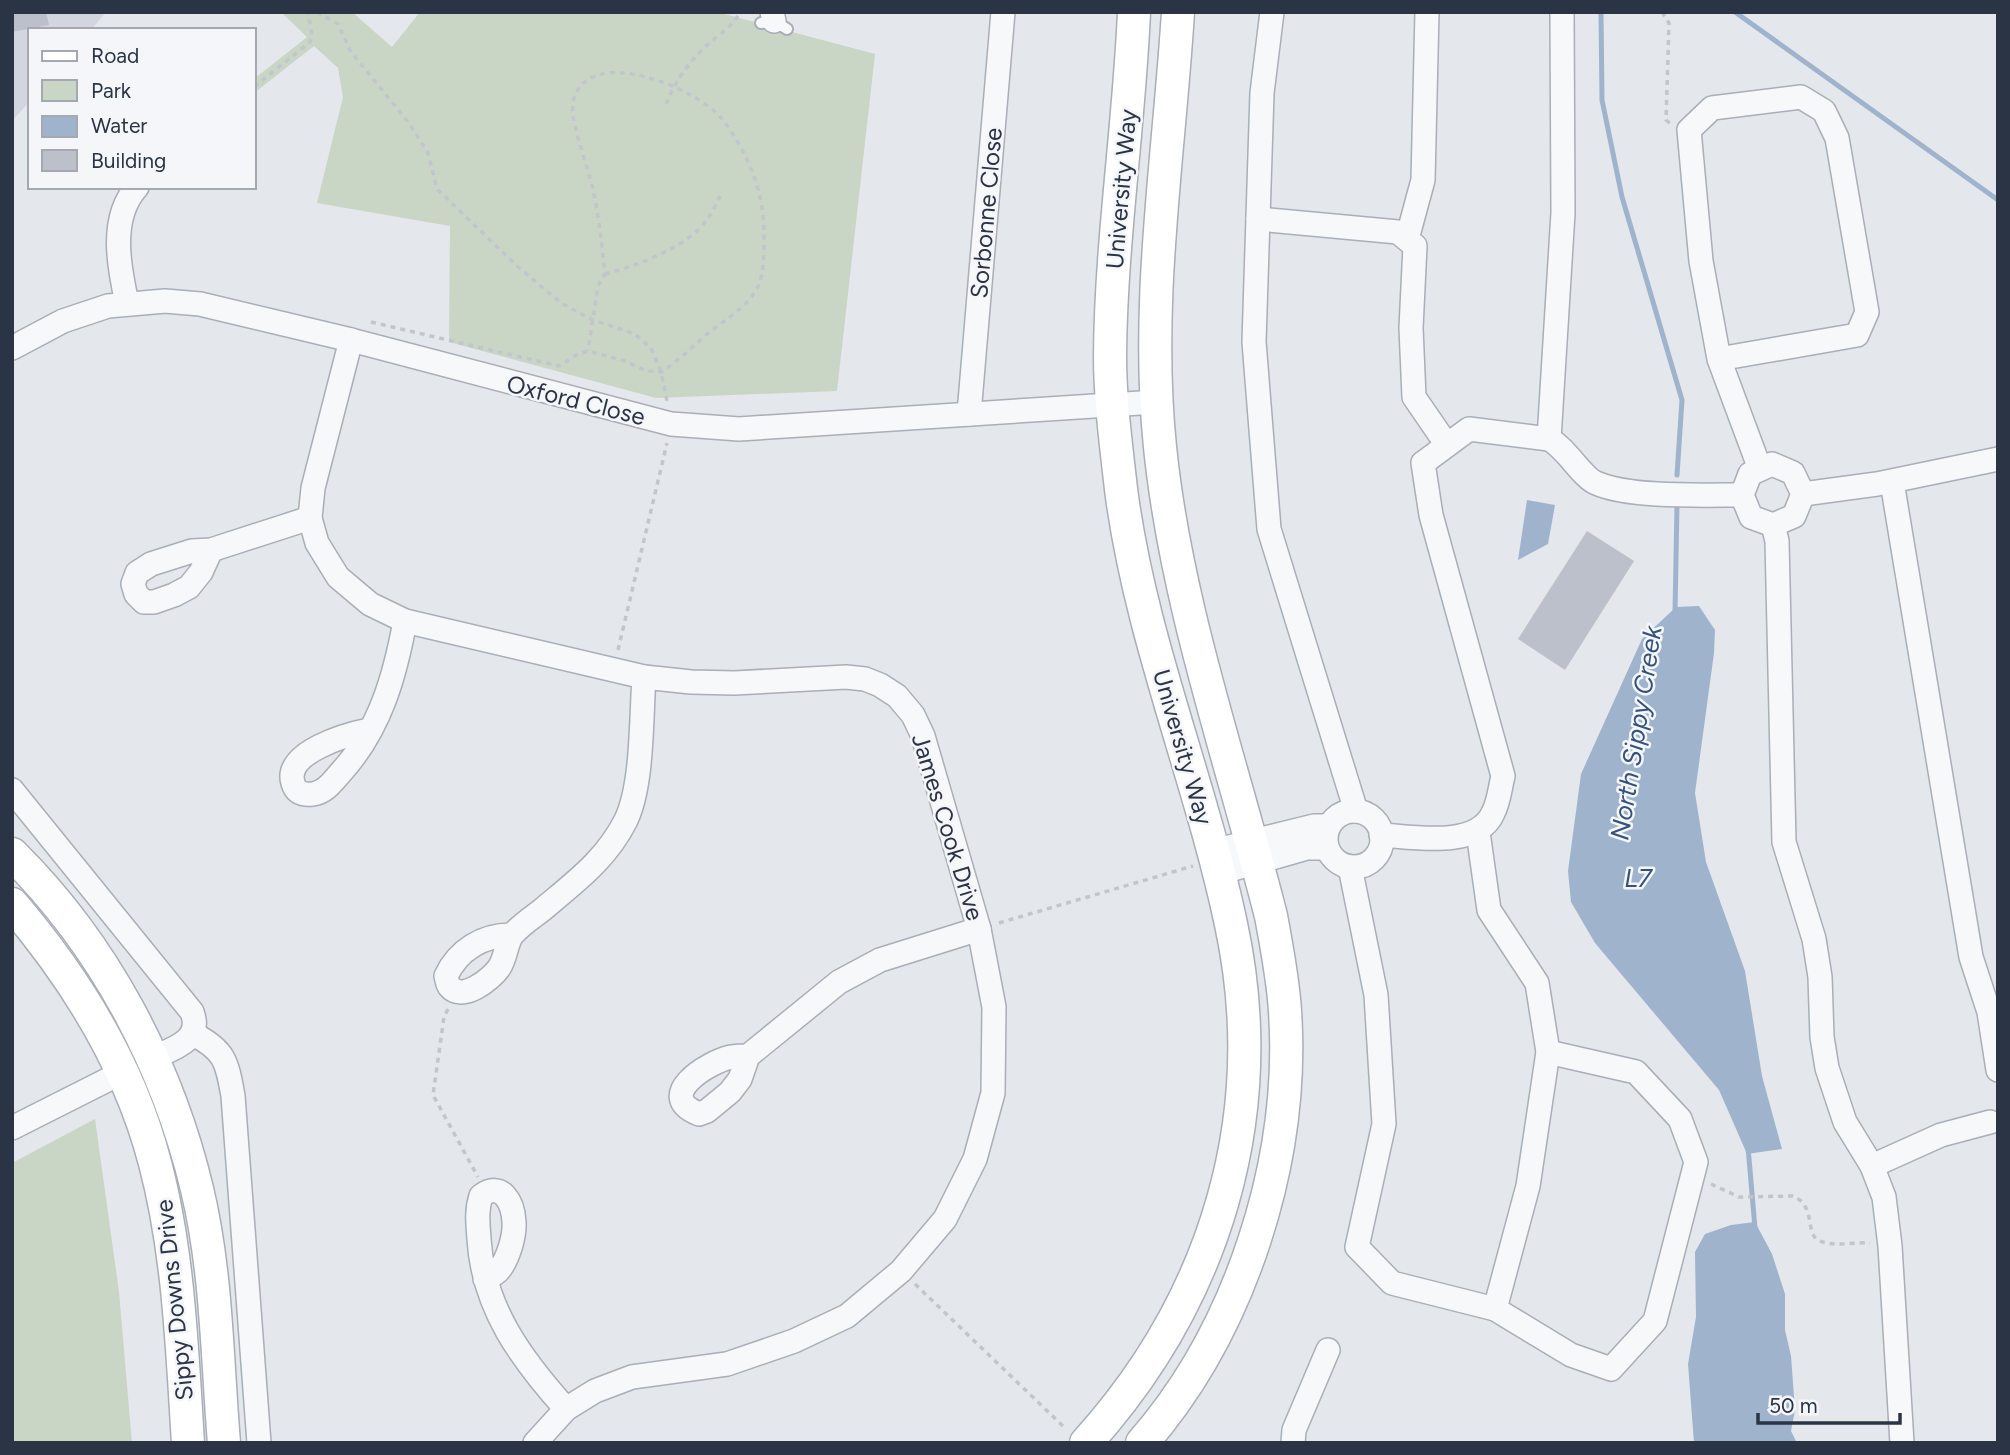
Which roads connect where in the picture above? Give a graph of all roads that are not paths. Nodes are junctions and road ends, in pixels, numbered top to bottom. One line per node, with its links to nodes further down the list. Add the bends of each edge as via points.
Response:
1 (1003, 12): 16 (street, Sorbonne Close)
2 (1135, 12): 15 (main road, University Way, via 1111,315)
3 (1178, 12): 14 (main road, University Way, via 1156,260)
4 (1272, 12): 8 (street, via 1262,93)
5 (1427, 12): 9 (street, via 1423,180)
6 (1562, 12): 17 (street, via 1563,213)
7 (136, 189): 10 (street, via 123,212 117,239)
8 (1258, 219): 9 (street, via 1398,232); 31 (street, via 1254,342 1269,529)
9 (1407, 239): 18 (street, via 1415,246 1414,397)
10 (127, 303): 11 (street, Oxford Close, via 200,303); 12 (street, Oxford Close, via 64,321)
11 (356, 330): 16 (street, Oxford Close, via 671,424 739,429); 24 (street, James Cook Drive, via 313,488)
12 (12, 348)
13 (1719, 359): 13 (street, via 1702,261 1689,130 1712,107 1801,97 1824,111 1837,138 1867,312 1857,335); 20 (street)
14 (1157, 402): 15 (street, Oxford Close); 35 (main road, University Way, via 1166,492 1185,593)
15 (1112, 404): 16 (street, Oxford Close); 37 (main road, University Way, via 1121,493 1139,587)
16 (969, 414)
17 (1549, 439): 18 (street, via 1469,429); 23 (street, via 1594,483 1630,491)
18 (1447, 445): 32 (street, via 1423,463 1431,515 1503,776 1493,814)
19 (1998, 459): 21 (street)
20 (1760, 469): 22 (street, via 1772,464 1793,473); 23 (street, via 1750,474)
21 (1892, 482): 22 (street); 46 (street, via 1971,957 1989,1012)
22 (1802, 494): 25 (street, via 1794,516)
23 (1742, 495): 25 (street, via 1751,517)
24 (310, 518): 26 (street); 27 (street, James Cook Drive, via 317,543 338,577 370,604)
25 (1773, 525): 50 (street, via 1784,842 1814,939 1827,1068 1845,1122)
26 (211, 550)
27 (405, 621): 28 (street, James Cook Drive); 29 (street, via 397,665)
28 (644, 677): 40 (street, James Cook Drive, via 734,683 846,677 865,679 897,696 923,736); 41 (street, via 636,785 627,817 610,849 586,874)
29 (369, 730)
30 (12, 790): 42 (street, via 191,1010)
31 (1356, 811): 33 (street, via 1373,819); 34 (street, via 1335,817)
32 (1478, 832): 33 (street, via 1451,838); 43 (street, via 1489,910 1537,983)
33 (1381, 835): 38 (street, via 1378,853 1371,861)
34 (1327, 837): 35 (street, via 1314,826); 38 (street, via 1331,856)
35 (1254, 851): 37 (street); 60 (main road, University Way, via 1280,962 1285,1013 1285,1065 1273,1166 1263,1212 1227,1310 1212,1341)
36 (12, 854): 45 (main road, Sippy Downs Drive, via 89,945)
37 (1216, 861): 55 (main road, University Way, via 1238,959 1244,1023 1241,1109 1227,1189 1191,1289 1109,1418)
38 (1350, 867): 52 (street, via 1376,995 1384,1124 1357,1247 1392,1283)
39 (12, 904): 47 (main road, Sippy Downs Drive, via 72,982)
40 (979, 929): 44 (street, via 860,969); 54 (street, James Cook Drive, via 994,1007 993,1094 975,1159 945,1219 901,1271 847,1316 794,1342 727,1364 632,1377 595,1391)
41 (511, 935): 41 (street, via 498,971 467,991 450,987 446,976 470,947 495,935)
42 (193, 1034): 45 (street); 58 (street, via 220,1052 233,1096)
43 (1548, 1052): 52 (street, via 1528,1186); 52 (street, via 1636,1072 1680,1119 1696,1162 1655,1321 1611,1369 1571,1355)
44 (748, 1056)
45 (152, 1058): 47 (main road); 57 (main road, Sippy Downs Drive, via 187,1155 202,1215)
46 (1998, 1070)
47 (121, 1073): 49 (street); 56 (main road, Sippy Downs Drive, via 155,1161 165,1206 180,1322)
48 (1995, 1120): 50 (street, via 1941,1135)
49 (12, 1128)
50 (1872, 1166): 62 (street, via 1884,1197 1890,1245)
51 (485, 1279): 51 (street, via 477,1213 481,1196 501,1191 512,1205 511,1243 499,1271); 54 (street, via 503,1325 532,1371)
52 (1495, 1309)
53 (1328, 1350): 61 (street, via 1294,1430)
54 (566, 1409): 59 (street, James Cook Drive)
55 (1080, 1438)
56 (188, 1443)
57 (224, 1443)
58 (259, 1443)
59 (535, 1443)
60 (1142, 1443)
61 (1293, 1443)
62 (1902, 1443)

